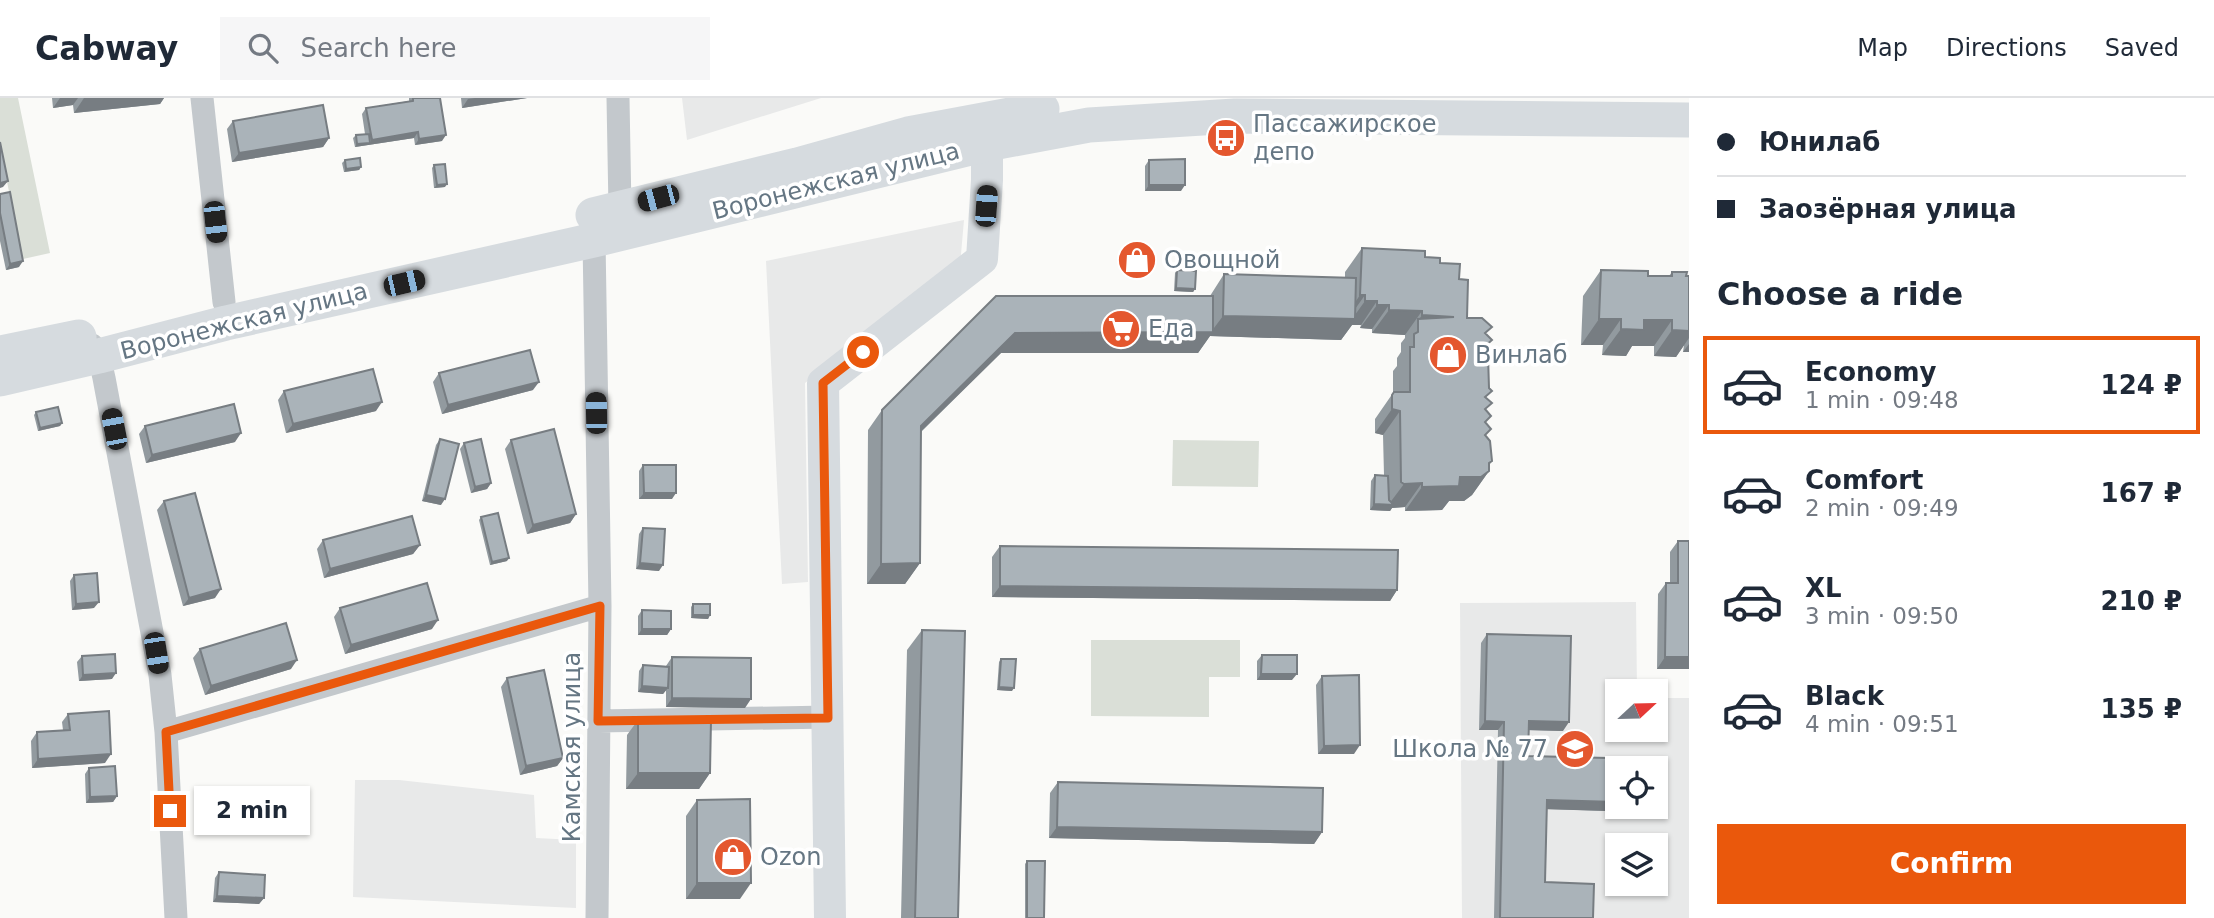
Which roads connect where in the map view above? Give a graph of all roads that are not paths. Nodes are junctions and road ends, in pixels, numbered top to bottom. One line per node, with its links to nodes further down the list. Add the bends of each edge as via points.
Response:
1 (202, 98): 8 (street)
2 (618, 98): 6 (street)
3 (1119, 98): 6 (main road, Воронежская улица, via 908,134)
4 (1689, 120): 5 (main road, Воронежская улица, via 1235,116 1089,125)
5 (987, 144): 7 (main road, Воронежская улица); 13 (street, via 982,260 823,383)
6 (620, 209): 8 (main road, Воронежская улица)
7 (593, 240): 9 (main road, Воронежская улица, via 226,323); 12 (street, Камская улица)
8 (224, 302): 9 (main road, Воронежская улица)
9 (92, 346): 10 (main road, Воронежская улица); 11 (main road, Воронежская улица); 15 (street, via 148,608)
10 (0, 353)
11 (0, 379)
12 (600, 606): 14 (street, Камская улица); 15 (street)
13 (828, 718): 14 (street); 18 (street)
14 (598, 721): 17 (street, Камская улица)
15 (166, 732): 16 (street)
16 (176, 918)
17 (597, 918)
18 (830, 918)

